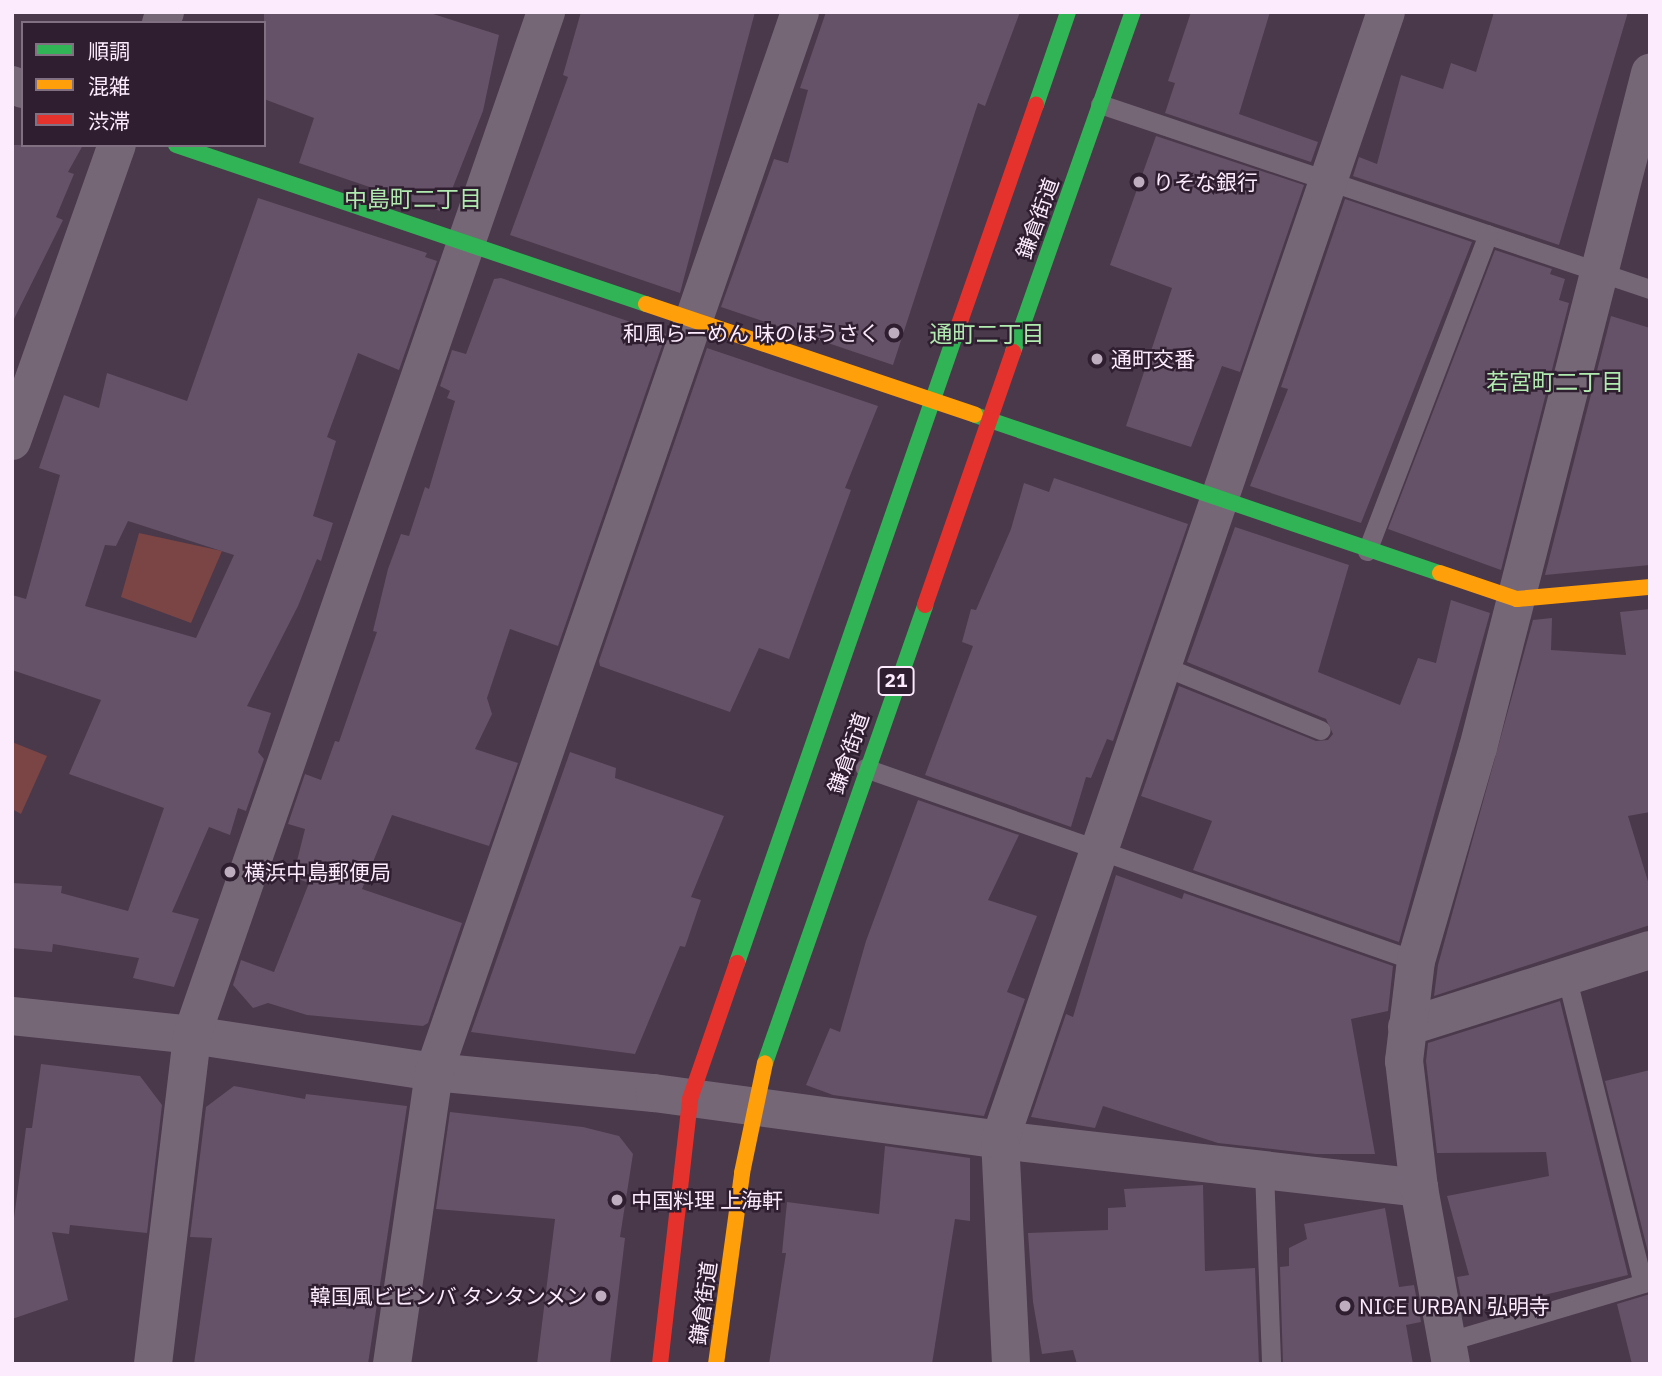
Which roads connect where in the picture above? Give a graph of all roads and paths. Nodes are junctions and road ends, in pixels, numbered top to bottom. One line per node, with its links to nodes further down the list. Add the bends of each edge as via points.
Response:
1 (546, 12): 12 (street)
2 (800, 12): 15 (street)
3 (1068, 12): 16 (main road, 鎌倉街道)
4 (1133, 12): 7 (main road, 鎌倉街道 / 21)
5 (1386, 12): 10 (street)
6 (1650, 73): 13 (street)
7 (1100, 104): 10 (lane); 17 (main road, 鎌倉街道 / 21)
8 (116, 147): 18 (street)
9 (182, 147): 12 (main road)
10 (1326, 178): 11 (lane); 19 (street)
11 (1488, 234): 13 (lane); 20 (lane)
12 (466, 242): 15 (main road); 32 (street)
13 (1601, 272): 14 (lane); 22 (street)
14 (1650, 289)
15 (695, 322): 16 (main road); 33 (street)
16 (932, 398): 17 (main road); 34 (main road, 鎌倉街道)
17 (988, 419): 19 (main road); 25 (main road, 鎌倉街道 / 21)
18 (12, 441)
19 (1220, 499): 20 (main road); 23 (street)
20 (1367, 551): 22 (main road)
21 (1650, 587): 22 (main road)
22 (1517, 598): 28 (street)
23 (1163, 666): 24 (lane); 26 (street)
24 (1321, 730)
25 (865, 768): 26 (lane); 35 (main road, 鎌倉街道 / 21, via 766,1056)
26 (1099, 853): 28 (lane); 36 (street)
27 (1650, 950): 29 (street)
28 (1416, 961): 31 (street)
29 (1566, 975): 31 (street); 39 (lane)
30 (12, 1016): 32 (street)
31 (1407, 1027): 38 (street, via 1404,1061)
32 (192, 1035): 33 (street); 41 (street)
33 (434, 1072): 34 (street); 42 (street)
34 (690, 1100): 35 (street); 43 (main road, 鎌倉街道)
35 (753, 1107): 36 (street); 44 (main road, 鎌倉街道 / 21)
36 (1000, 1140): 37 (street); 45 (street)
37 (1264, 1170): 38 (street); 46 (lane)
38 (1419, 1188): 40 (street)
39 (1646, 1281): 40 (lane)
40 (1449, 1353)
41 (153, 1364)
42 (392, 1364)
43 (660, 1364)
44 (716, 1364)
45 (1011, 1364)
46 (1271, 1364)

